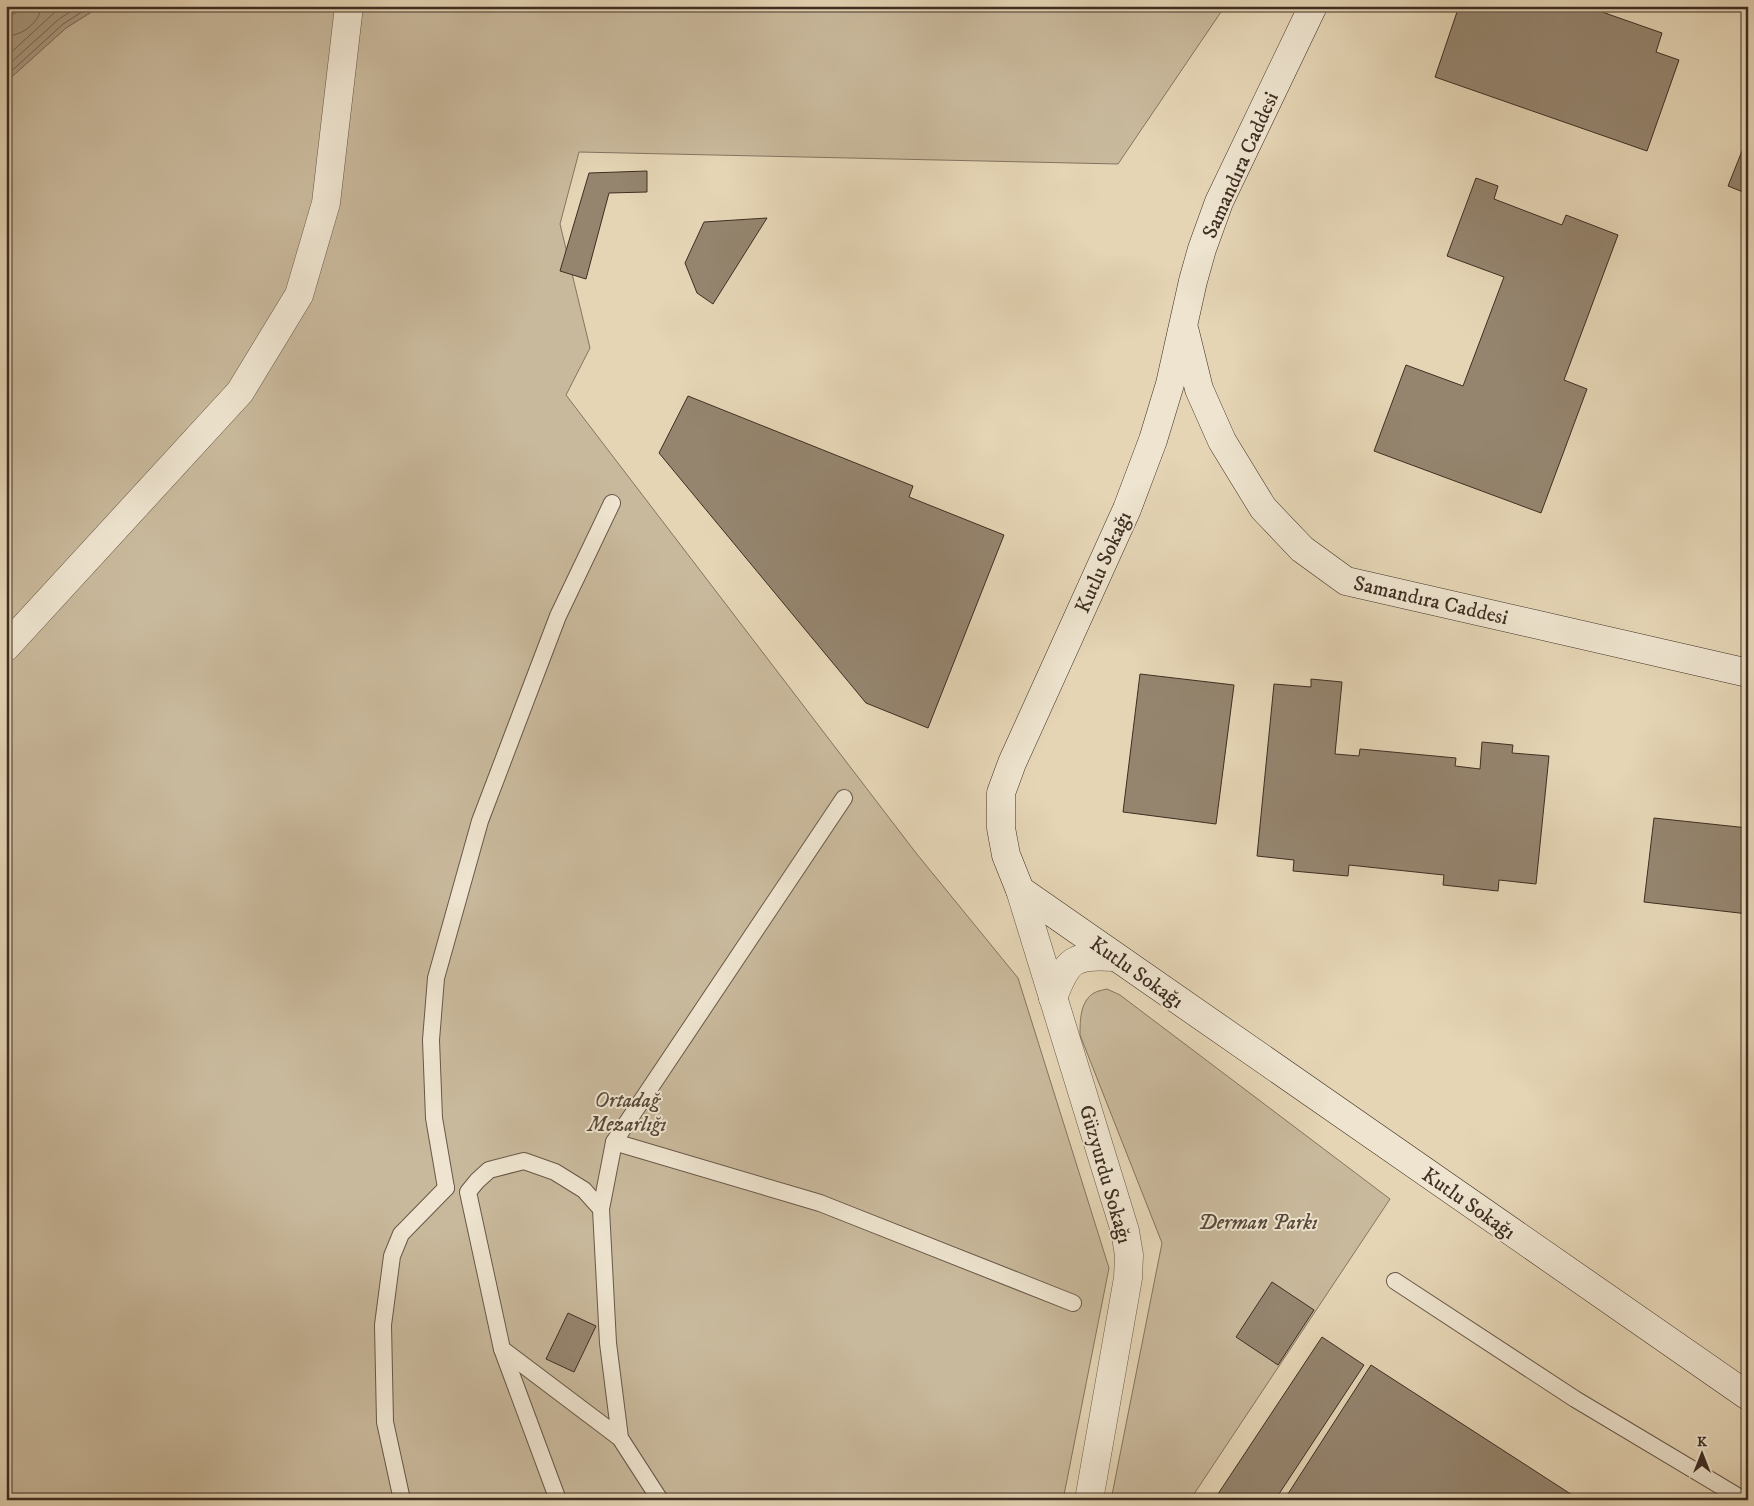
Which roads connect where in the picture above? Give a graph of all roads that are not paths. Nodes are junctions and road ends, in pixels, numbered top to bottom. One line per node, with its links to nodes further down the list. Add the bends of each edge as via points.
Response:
1 (349, 6): 5 (main road, via 326,203 299,295 240,392)
2 (1314, 6): 3 (main road, Samandıra Caddesi, via 1219,202 1193,281)
3 (1184, 328): 6 (main road, Samandıra Caddesi, via 1199,389 1222,441 1263,508 1302,550 1346,581); 8 (main road, Kutlu Sokağı, via 1153,440 1127,509 1001,793 1001,828 1006,855)
4 (612, 502): 12 (lane, via 558,616 480,822 436,978 430,1040 434,1118)
5 (6, 647)
6 (1748, 673)
7 (844, 798): 11 (lane)
8 (1020, 890): 9 (main road, Kutlu Sokağı); 10 (main road, Güzyurdu Sokağı)
9 (1115, 957): 10 (main road, via 1092,955 1074,960 1062,974); 18 (main road, Kutlu Sokağı)
10 (1053, 998): 23 (main road, Güzyurdu Sokağı, via 1125,1231 1129,1255 1128,1278)
11 (614, 1142): 14 (lane); 16 (lane, via 820,1203)
12 (446, 1188): 13 (lane); 20 (lane, via 400,1234 392,1256 382,1325 385,1422)
13 (468, 1192): 14 (lane, via 489,1170 524,1161 555,1172 584,1190); 17 (lane)
14 (601, 1209): 19 (lane, via 608,1343)
15 (1394, 1281): 24 (lane, via 1575,1399)
16 (1073, 1303)
17 (502, 1348): 19 (lane); 21 (lane)
18 (1748, 1396)
19 (620, 1438): 22 (lane)
20 (402, 1500)
21 (558, 1500)
22 (660, 1500)
23 (1089, 1500)
24 (1744, 1500)

